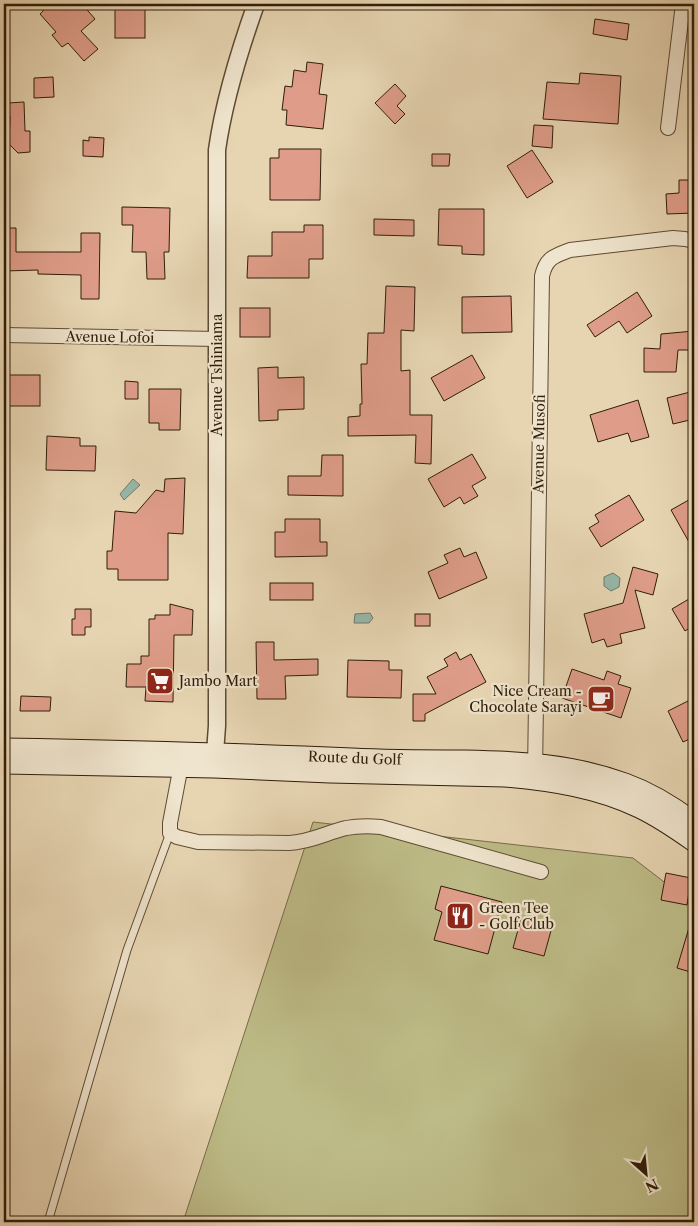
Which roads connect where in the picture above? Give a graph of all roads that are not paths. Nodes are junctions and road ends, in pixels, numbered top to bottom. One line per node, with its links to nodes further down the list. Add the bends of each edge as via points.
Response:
1 (256, 4): 6 (street, Avenue Tshiniama, via 220,123 217,150)
2 (683, 4): 3 (street)
3 (668, 128)
4 (694, 241): 11 (street, Avenue Musofi, via 673,238 570,250 555,255 544,268)
5 (4, 335): 6 (street, Avenue Lofoi)
6 (217, 339): 9 (street, Avenue Tshiniama)
7 (4, 748): 8 (main road, Route du Golf)
8 (182, 759): 9 (main road, Route du Golf); 10 (main road); 13 (street)
9 (215, 760): 11 (main road, Route du Golf, via 503,761)
10 (4, 764)
11 (535, 771): 12 (main road, Route du Golf, via 587,772 626,784 664,801); 14 (main road, via 639,808)
12 (694, 822)
13 (170, 833): 15 (street, via 177,838 198,842 289,843 345,828 381,827); 16 (lane, via 127,950)
14 (694, 842)
15 (541, 872)
16 (48, 1222)

